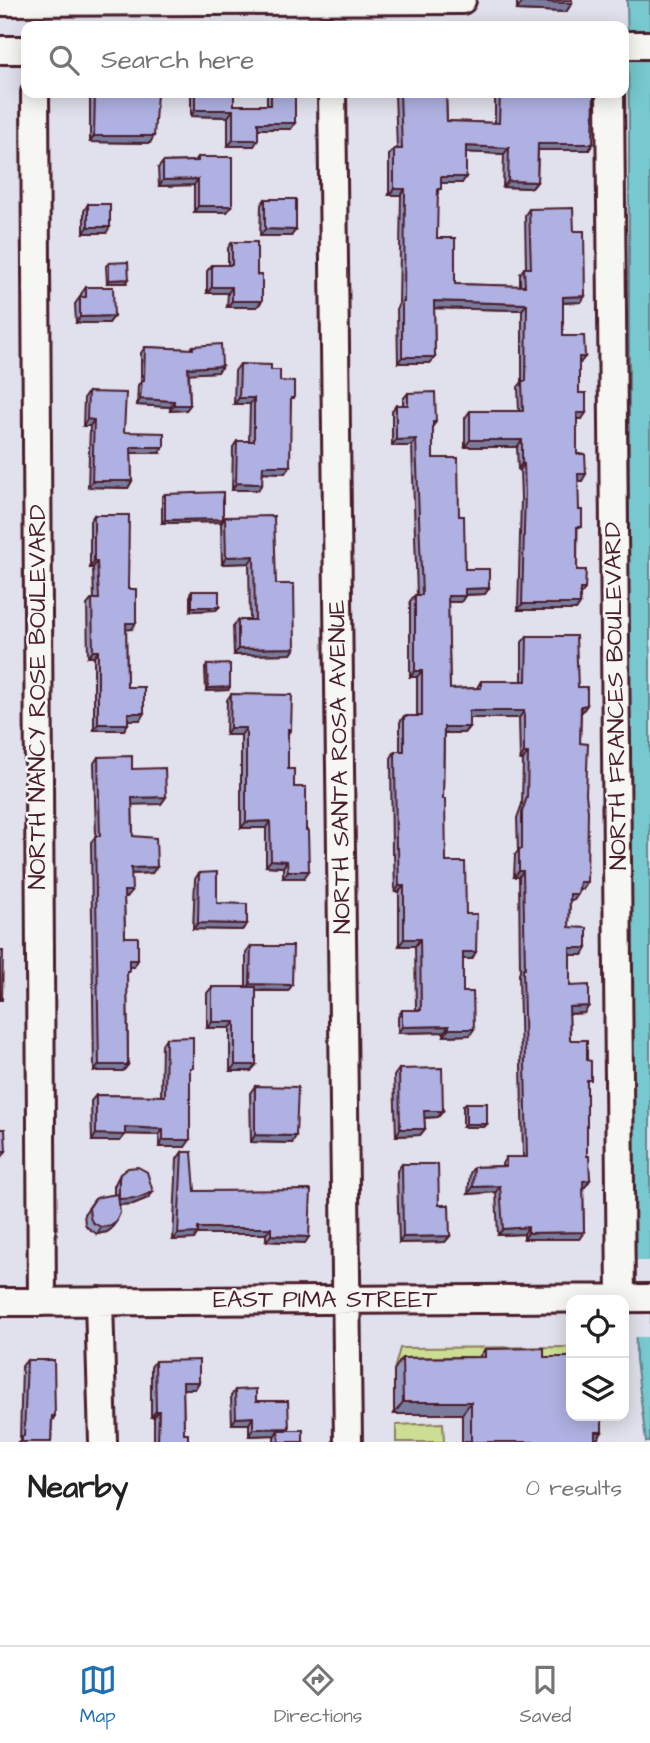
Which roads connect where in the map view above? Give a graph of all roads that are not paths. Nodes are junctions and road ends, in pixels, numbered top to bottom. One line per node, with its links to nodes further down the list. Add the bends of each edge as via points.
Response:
1 (182, 0): 2 (street); 4 (street)
2 (359, 0): 3 (street)
3 (462, 0)
4 (4, 1)
5 (629, 45): 6 (street)
6 (650, 45)
7 (0, 50): 8 (street)
8 (21, 50)
9 (35, 98): 16 (street, NORTH NANCY ROSE BOULEVARD)
10 (332, 98): 13 (street, NORTH SANTA ROSA AVENUE)
11 (610, 98): 12 (street, NORTH FRANCES BOULEVARD)
12 (635, 1298): 13 (street, EAST PIMA STREET)
13 (346, 1299): 14 (street, EAST PIMA STREET); 18 (street, NORTH SANTA ROSA AVENUE)
14 (99, 1301): 16 (street, EAST PIMA STREET); 17 (street)
15 (0, 1302): 16 (street, EAST PIMA STREET)
16 (42, 1302)
17 (103, 1442)
18 (348, 1442)

